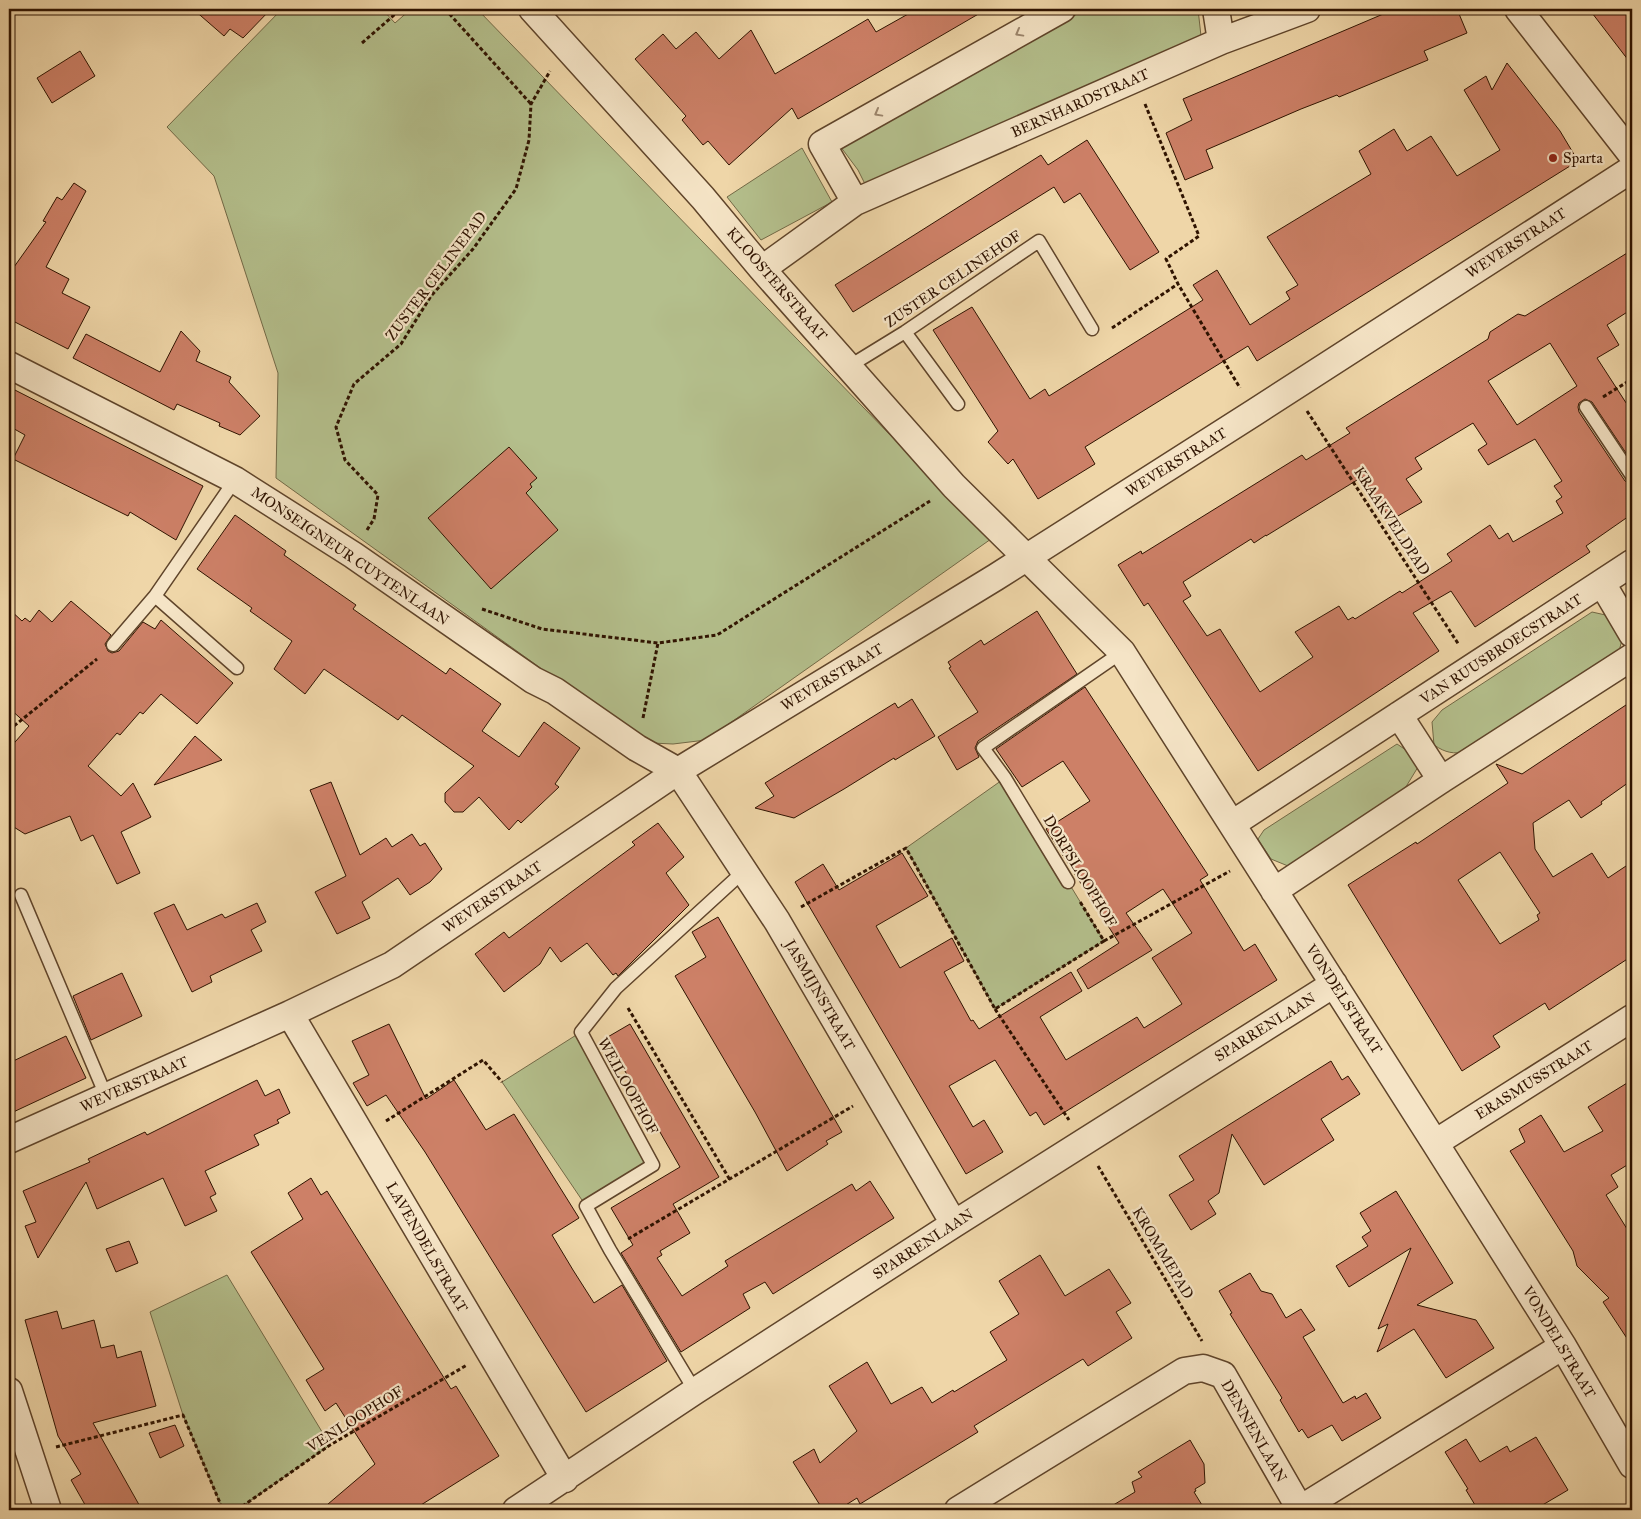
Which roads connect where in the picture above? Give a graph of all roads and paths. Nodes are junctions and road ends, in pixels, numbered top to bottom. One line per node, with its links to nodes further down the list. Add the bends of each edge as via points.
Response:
1 (401, 9): 9 (path)
2 (445, 9): 12 (path)
3 (532, 9): 10 (street, KLOOSTERSTRAAT)
4 (1062, 9): 15 (street, one-way to 15, via 822,144)
5 (1216, 9): 8 (street)
6 (1308, 9): 8 (street, BERNHARDSTRAAT)
7 (1518, 9): 13 (street)
8 (1221, 41): 11 (street, BERNHARDSTRAAT)
9 (362, 43)
10 (565, 46): 12 (path, ZUSTER CELINEPAD); 16 (street, KLOOSTERSTRAAT)
11 (1135, 79): 15 (street, BERNHARDSTRAAT); 17 (path, via 1199,236 1166,259)
12 (531, 104): 30 (path, ZUSTER CELINEPAD, via 529,140 516,189 473,249 431,296 402,344 354,384 336,427 345,460 378,495 374,519)
13 (1632, 156)
14 (1632, 169): 23 (street, WEVERSTRAAT)
15 (855, 202): 16 (street, BERNHARDSTRAAT)
16 (762, 269): 21 (street, KLOOSTERSTRAAT)
17 (1178, 284): 18 (path, via 1097,337); 26 (path)
18 (1092, 329): 19 (lane, ZUSTER CELINEHOF, via 1039,241)
19 (905, 332): 21 (lane, ZUSTER CELINEHOF); 24 (lane)
20 (9, 365): 28 (street, MONSEIGNEUR CUYTENLAAN)
21 (848, 367): 29 (street, KLOOSTERSTRAAT)
22 (1632, 379): 25 (path)
23 (1292, 388): 26 (street, WEVERSTRAAT); 42 (path, KRAAKVELDPAD)
24 (958, 404)
25 (1586, 406): 27 (lane)
26 (1255, 412): 31 (street, WEVERSTRAAT)
27 (1632, 476)
28 (235, 480): 30 (street, MONSEIGNEUR CUYTENLAAN); 34 (lane)
29 (954, 486): 31 (street, KLOOSTERSTRAAT); 37 (path, via 717,635)
30 (353, 555): 46 (street, MONSEIGNEUR CUYTENLAAN)
31 (1025, 558): 39 (street, VONDELSTRAAT); 47 (street, WEVERSTRAAT)
32 (1632, 563): 33 (street, VAN RUUSBROECSTRAAT)
33 (1602, 583): 36 (street); 42 (street, VAN RUUSBROECSTRAAT)
34 (155, 596): 38 (lane); 43 (lane)
35 (478, 607): 37 (path, via 542,629)
36 (1632, 634)
37 (658, 643): 46 (path)
38 (113, 645)
39 (1122, 652): 49 (street, VONDELSTRAAT); 52 (lane, DORPSLOOPHOF, via 983,748 1005,778)
40 (1632, 657): 48 (street)
41 (97, 660): 45 (path)
42 (1472, 666): 44 (street, VAN RUUSBROECSTRAAT)
43 (237, 668)
44 (1399, 716): 48 (street); 49 (street, VAN RUUSBROECSTRAAT)
45 (9, 730)
46 (637, 748): 47 (street, MONSEIGNEUR CUYTENLAAN)
47 (678, 771): 51 (street, JASMIJNSTRAAT); 60 (street, WEVERSTRAAT, via 392,965)
48 (1441, 780): 53 (street)
49 (1232, 824): 50 (street, VONDELSTRAAT)
50 (1253, 858): 53 (street, VONDELSTRAAT); 56 (path)
51 (744, 871): 55 (street, JASMIJNSTRAAT); 58 (lane, WEILOOPHOF)
52 (1068, 882): 56 (path, DORPSLOOPHOF)
53 (1274, 891): 57 (street, VONDELSTRAAT)
54 (21, 895): 64 (lane)
55 (777, 921): 59 (path, via 906,848); 63 (street, JASMIJNSTRAAT)
56 (1104, 941): 59 (path, DORPSLOOPHOF)
57 (1334, 984): 67 (street, SPARRENLAAN); 68 (street, VONDELSTRAAT)
58 (616, 988): 69 (path); 71 (lane, WEILOOPHOF, via 581,1032 653,1165 586,1206)
59 (995, 1009): 67 (path, KROMMEPAD)
60 (290, 1014): 64 (street, WEVERSTRAAT); 65 (street, LAVENDELSTRAAT)
61 (1632, 1018): 68 (street, ERASMUSSTRAAT)
62 (502, 1082): 65 (path, via 484,1060)
63 (877, 1091): 69 (path); 70 (street, JASMIJNSTRAAT)
64 (106, 1096): 66 (street, WEVERSTRAAT)
65 (362, 1136): 73 (street, LAVENDELSTRAAT)
66 (9, 1140)
67 (1084, 1142): 70 (street, SPARRENLAAN); 74 (path, KROMMEPAD)
68 (1436, 1143): 72 (street, VONDELSTRAAT)
69 (730, 1180): 71 (path)
70 (954, 1224): 76 (street, SPARRENLAAN)
71 (610, 1250): 76 (lane, WEILOOPHOF)
72 (1563, 1346): 78 (street, VONDELSTRAAT); 85 (street, DENNENLAAN)
73 (489, 1352): 79 (street, LAVENDELSTRAAT); 82 (path, VENLOOPHOF, via 330,1446)
74 (1223, 1375): 84 (street, DENNENLAAN, via 1203,1368 1184,1371); 85 (street, DENNENLAAN)
75 (9, 1391): 77 (street)
76 (695, 1391): 79 (street, SPARRENLAAN)
77 (30, 1454): 80 (street); 81 (path, via 183,1415)
78 (1632, 1465)
79 (565, 1478): 83 (street, SPARRENLAAN)
80 (48, 1510)
81 (223, 1510)
82 (237, 1510)
83 (516, 1510)
84 (958, 1510)
85 (1300, 1510)

